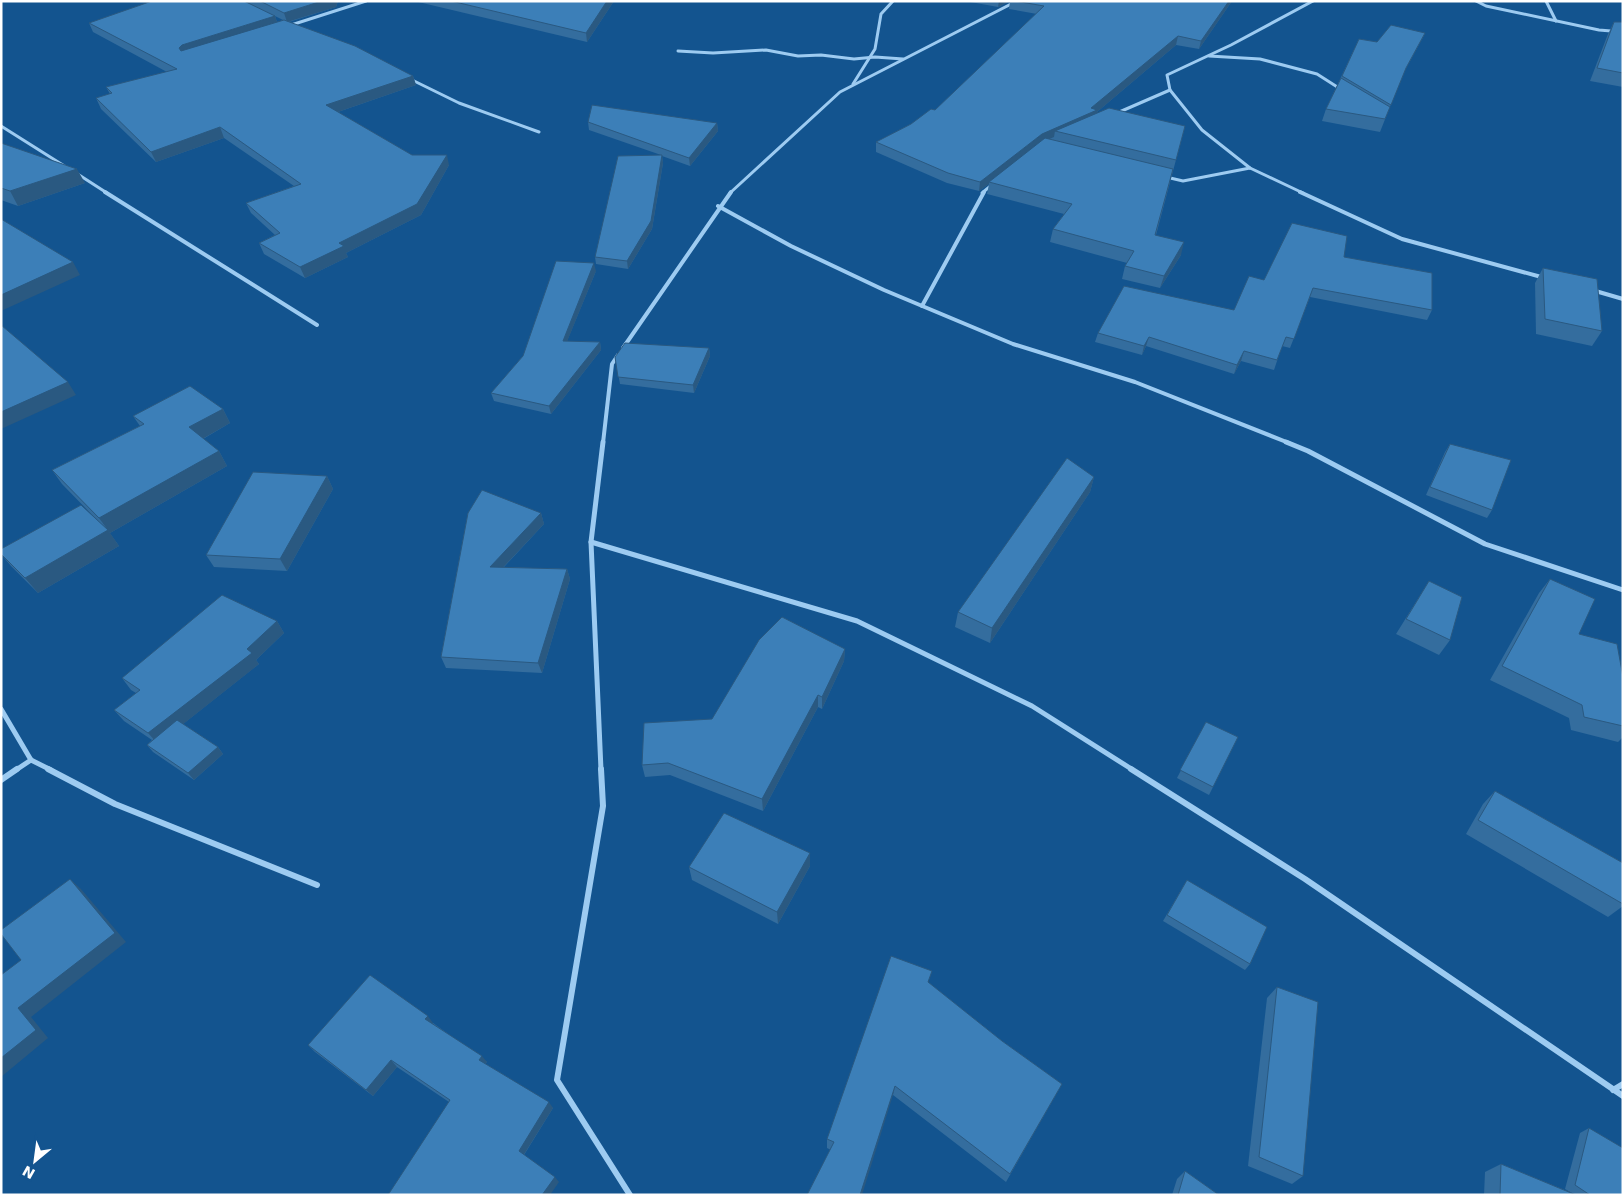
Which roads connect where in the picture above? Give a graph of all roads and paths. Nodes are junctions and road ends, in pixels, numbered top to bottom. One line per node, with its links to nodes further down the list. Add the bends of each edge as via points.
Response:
1 (366, 1): 8 (street, via 287,26)
2 (893, 1): 12 (street, via 881,14 875,49)
3 (1017, 1): 13 (street)
4 (1312, 1): 11 (street)
5 (1476, 1): 7 (street)
6 (1546, 1): 7 (street)
7 (1556, 21): 9 (street)
8 (296, 30)
9 (1623, 32)
10 (678, 50): 12 (street, via 714,53 766,50 798,56)
11 (1209, 56): 16 (street, via 1167,75); 17 (street, via 1260,59 1317,74)
12 (870, 57): 13 (street); 15 (street)
13 (904, 59): 15 (street)
14 (409, 78): 20 (street, via 459,103)
15 (852, 85): 24 (street, via 840,92)
16 (1170, 90): 18 (street); 21 (street, via 1202,130)
17 (1348, 93)
18 (1115, 114)
19 (1, 126): 29 (street)
20 (539, 132)
21 (1250, 168): 22 (street, via 1183,181); 25 (street, via 1402,239)
22 (1165, 176)
23 (997, 182): 28 (street, via 982,193)
24 (718, 206): 28 (street, via 791,246); 30 (street, via 612,364)
25 (1546, 278)
26 (1584, 288): 27 (street)
27 (1623, 299)
28 (922, 306): 31 (street, via 1014,344 1135,382 1308,451 1485,544)
29 (317, 326)
30 (591, 542): 37 (street, via 857,622 1032,706 1305,879); 39 (street, via 603,806 557,1080)
31 (1623, 590)
32 (1, 709): 33 (street)
33 (32, 760): 34 (street); 35 (street, via 114,804)
34 (1, 780)
35 (317, 885)
36 (1623, 1084): 37 (street)
37 (1613, 1090): 38 (street)
38 (1623, 1096)
39 (630, 1195)

